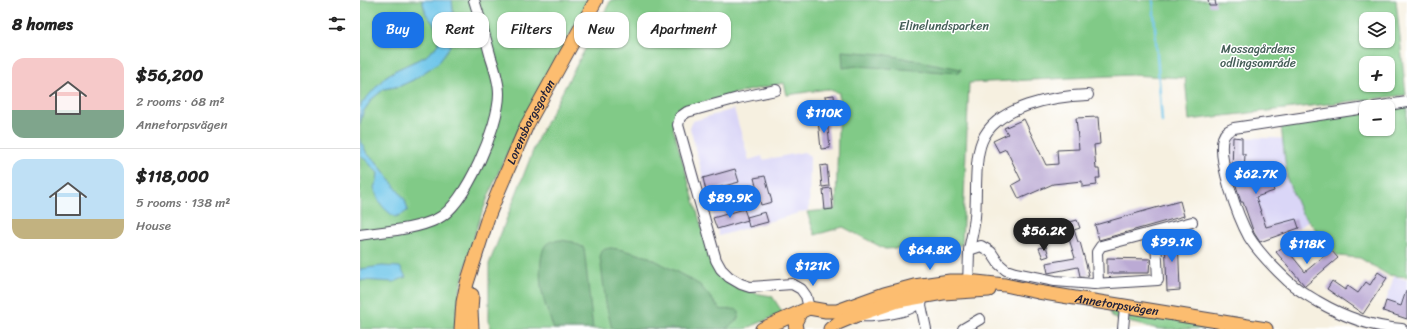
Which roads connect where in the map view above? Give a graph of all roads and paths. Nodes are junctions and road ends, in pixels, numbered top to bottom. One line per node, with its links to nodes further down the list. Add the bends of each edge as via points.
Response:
1 (474, 0): 10 (street, via 499,94 497,114 472,177 456,202 438,218 424,224)
2 (596, 0): 11 (main road, Lorensborgsgatan, via 527,125 490,210)
3 (776, 90): 17 (street, via 687,112 680,117 678,125 716,260 721,269 741,284 750,287 792,284 801,289 806,296)
4 (1088, 95): 12 (street, via 1036,103 1001,118 988,129 981,142 977,159 975,219)
5 (1407, 102): 6 (street)
6 (1395, 104)
7 (1359, 109): 31 (street, via 1234,128 1225,133 1223,139 1224,166 1232,198 1250,238 1266,259 1290,282 1336,312 1379,327)
8 (1192, 222): 9 (street, Annetorpsvägen)
9 (1155, 232): 13 (street, Annetorpsvägen, via 1100,246 1097,252); 13 (street, Annetorpsvägen, via 1158,280)
10 (360, 235)
11 (478, 249): 19 (main road, Lorensborgsgatan, via 463,302); 20 (main road, Lorensborgsgatan, via 472,281)
12 (968, 250): 13 (street, Annetorpsvägen, via 981,246 1006,270 1015,273 1055,281); 14 (street)
13 (1098, 284)
14 (968, 286): 15 (main road, Annetorpsvägen); 16 (main road, Annetorpsvägen, via 1005,285); 17 (main road, Annetorpsvägen, via 950,282 914,286 837,311)
15 (923, 296): 26 (main road, Annetorpsvägen, via 898,301 857,315); 27 (street, via 922,309)
16 (1125, 307): 29 (street); 30 (main road, Annetorpsvägen)
17 (809, 310): 21 (main road, Annetorpsvägen); 24 (main road, via 795,323); 25 (main road, via 824,314)
18 (980, 319): 28 (street)
19 (461, 329)
20 (472, 329)
21 (762, 329)
22 (780, 329): 23 (main road)
23 (790, 329)
24 (796, 329)
25 (826, 329)
26 (830, 329)
27 (926, 329)
28 (963, 329)
29 (1123, 329)
30 (1266, 329)
31 (1402, 329)

